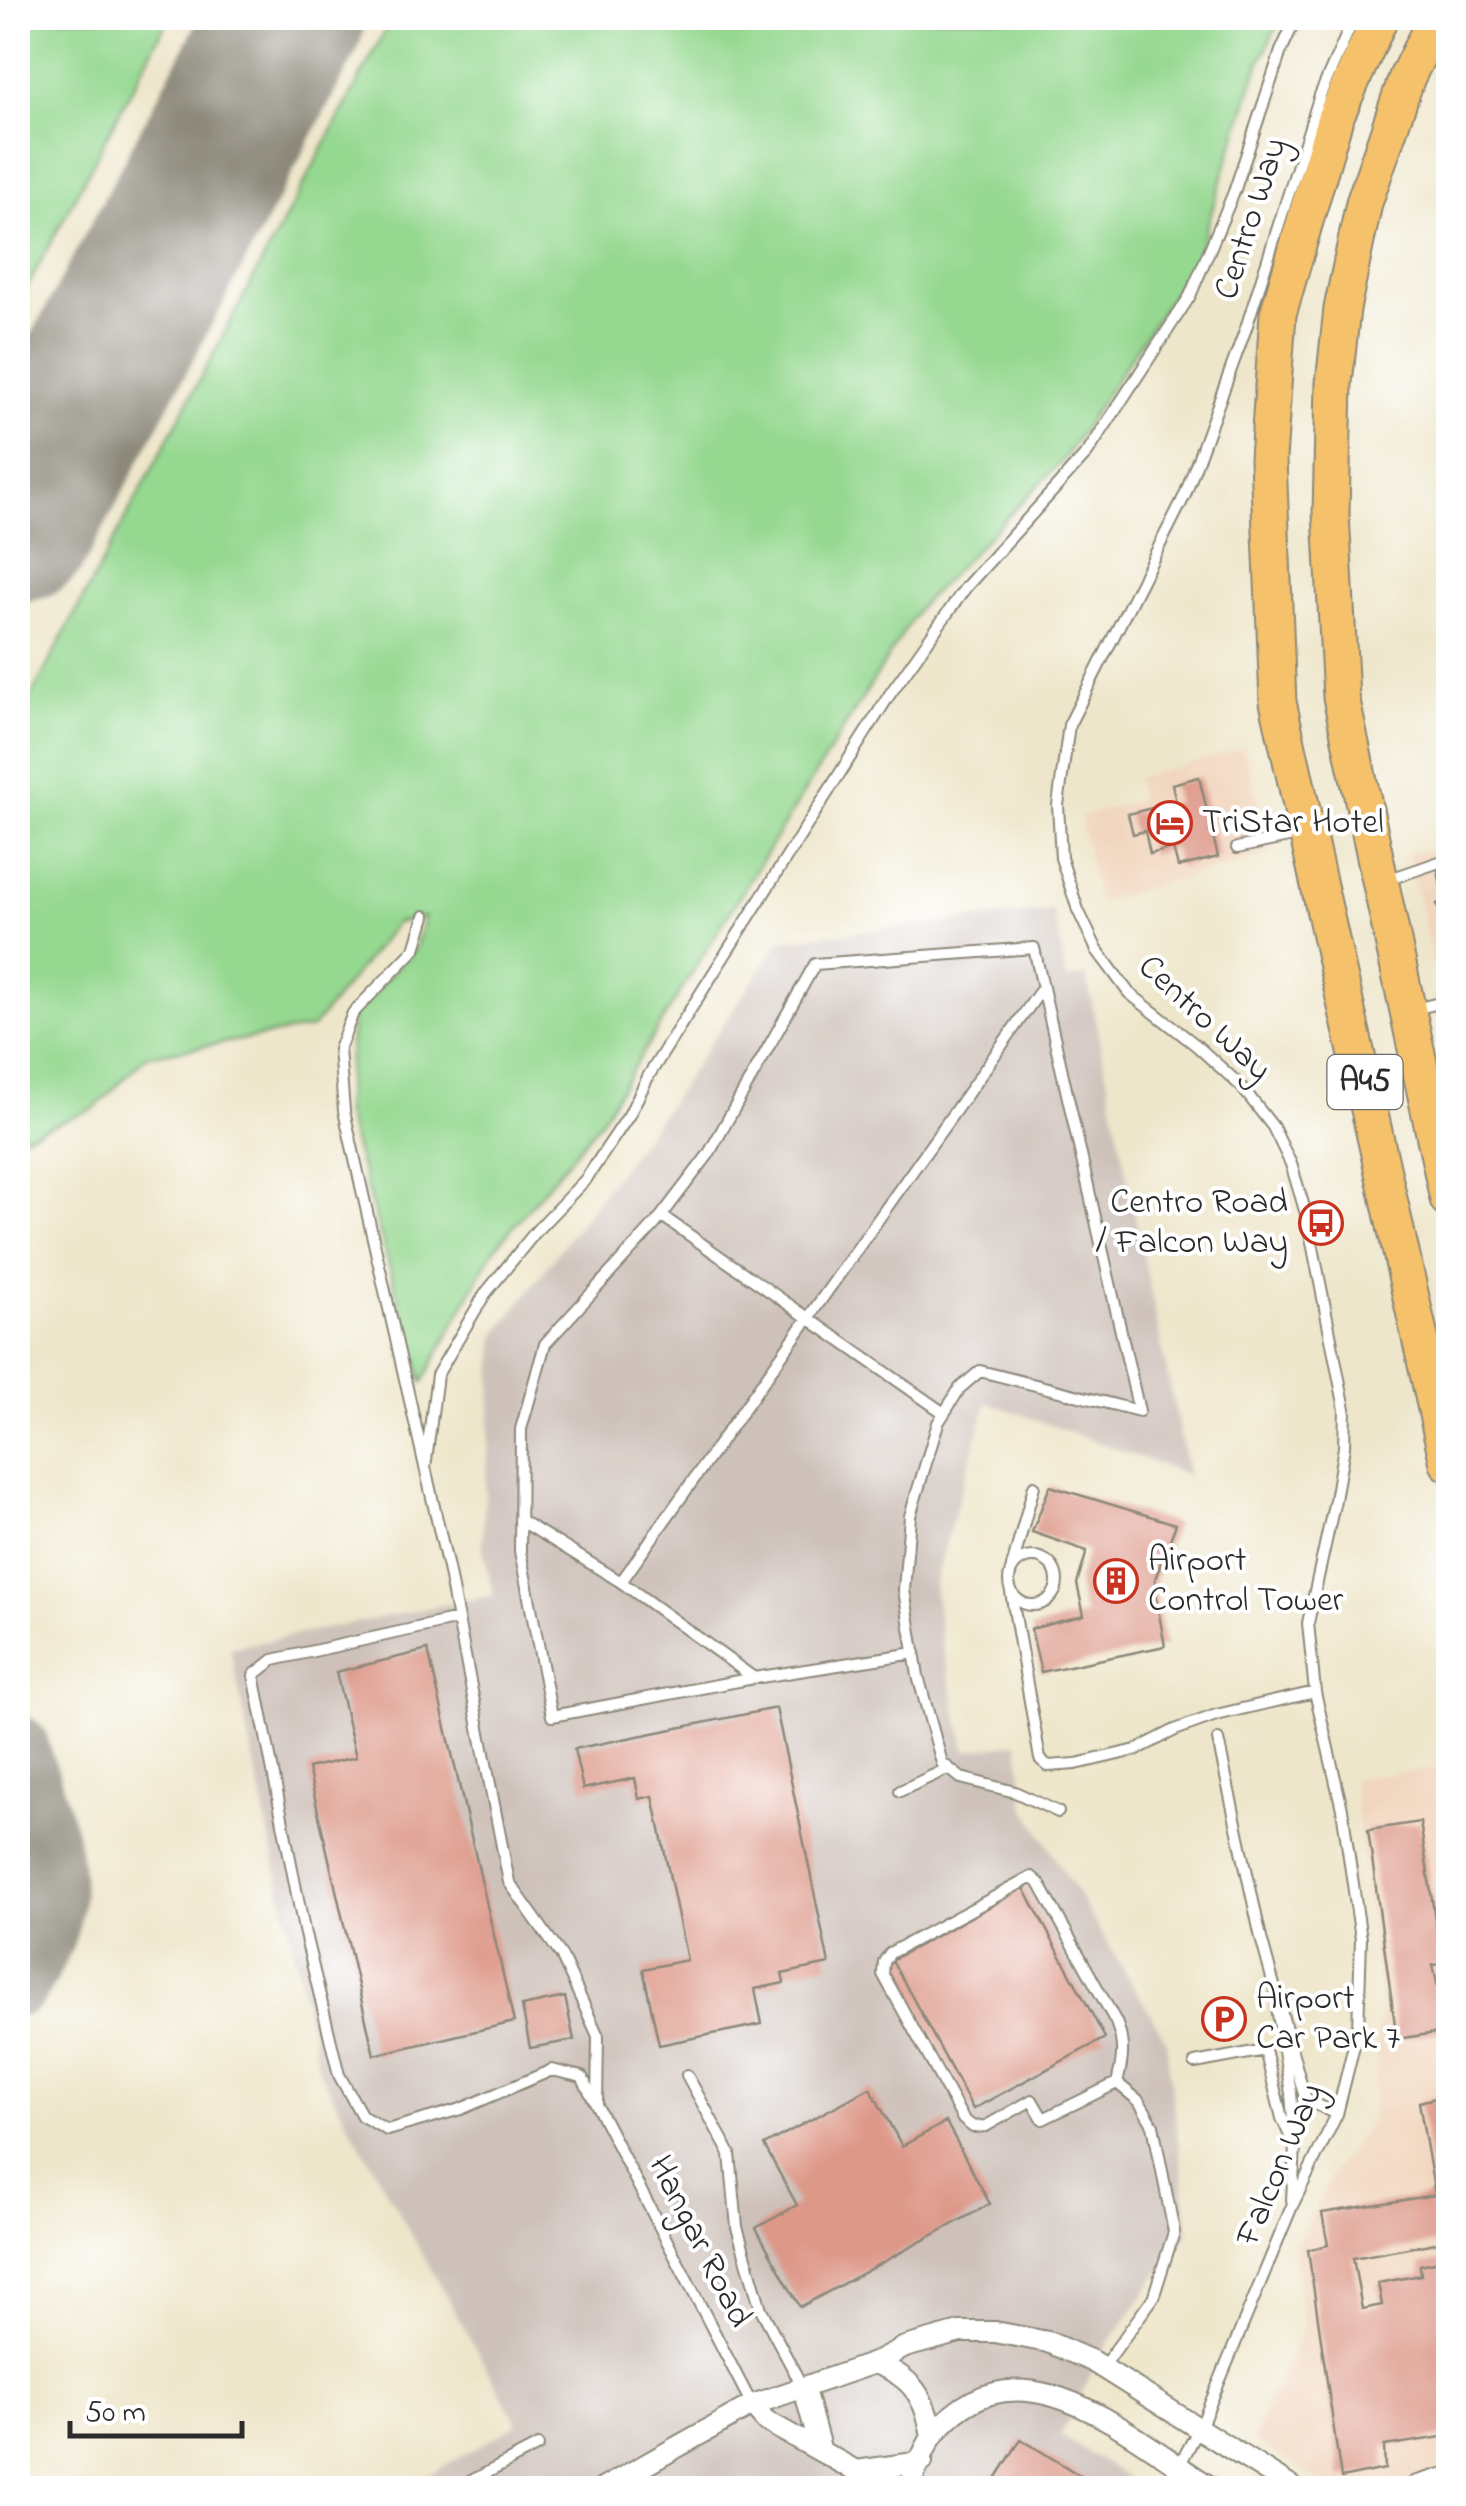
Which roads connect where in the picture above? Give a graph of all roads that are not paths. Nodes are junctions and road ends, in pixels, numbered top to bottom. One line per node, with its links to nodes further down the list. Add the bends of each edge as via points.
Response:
1 (1296, 18): 18 (lane, via 1190,296 1088,452 966,587 890,694 586,1180 484,1294 437,1375)
2 (1354, 18): 27 (lane, Centro Way, via 1320,94 1185,495 1069,724 1058,805 1061,858 1097,950 1129,992 1241,1086 1273,1127 1307,1217 1345,1409 1344,1448 1308,1623)
3 (1380, 18): 5 (highway, A45, via 1336,118 1278,314 1268,460 1278,702)
4 (1436, 18): 8 (highway, A45, via 1407,78 1364,203 1334,383 1331,514 1340,698)
5 (1308, 833): 6 (lane); 17 (highway, A45)
6 (1238, 848)
7 (1448, 859): 8 (lane)
8 (1381, 881): 12 (highway, A45)
9 (425, 916): 18 (lane, via 415,948 353,1012 339,1050 344,1111)
10 (1043, 987): 14 (lane, via 1034,948 815,964 708,1155); 15 (lane); 16 (lane, via 1139,1411 980,1371)
11 (1448, 1002): 12 (lane)
12 (1408, 1010): 13 (highway, A45)
13 (1448, 1198)
14 (662, 1216): 15 (lane); 20 (lane, via 545,1344 522,1429)
15 (808, 1320): 16 (lane); 22 (lane)
16 (944, 1413): 25 (lane, via 910,1516 904,1590)
17 (1448, 1463)
18 (425, 1468): 24 (lane)
19 (1034, 1486): 21 (lane)
20 (520, 1520): 22 (lane); 26 (lane, via 520,1552 552,1716)
21 (1012, 1569): 23 (lane); 23 (lane, via 1024,1558 1040,1557 1054,1566 1058,1582 1039,1605 1023,1603)
22 (622, 1582): 26 (lane)
23 (1012, 1592): 27 (lane, via 1040,1759 1048,1766 1136,1750 1216,1715)
24 (458, 1619): 37 (lane, via 510,1882 561,1956 598,2036); 37 (lane, via 273,1660 254,1675 339,2075 362,2116 387,2130 460,2109 552,2070 582,2077)
25 (914, 1653): 26 (lane); 29 (lane, via 942,1763)
26 (754, 1678)
27 (1315, 1692): 31 (lane, Centro Way)
28 (1218, 1740): 33 (lane)
29 (949, 1768): 30 (lane); 32 (lane)
30 (900, 1792)
31 (1342, 1809): 38 (lane, Falcon Way, via 1362,1983)
32 (1058, 1812)
33 (1274, 1990): 38 (lane, via 1307,2100); 39 (lane)
34 (1196, 2063): 39 (lane, via 1265,2050)
35 (687, 2074): 43 (lane, via 730,2154 737,2227 761,2309)
36 (1118, 2083): 36 (lane, via 1043,2119 1032,2100 973,2127 892,1990 884,1962 1032,1878 1116,2022 1124,2058); 42 (lane, via 1140,2101 1153,2125 1174,2232 1154,2298)
37 (597, 2105): 44 (lane, Hangar Road)
38 (1337, 2114): 40 (lane, Falcon Way)
39 (1295, 2146): 40 (lane)
40 (1292, 2206): 45 (lane, Falcon Way)
41 (874, 2363): 42 (street, via 960,2332 996,2332 1048,2342); 43 (street); 46 (street, via 896,2371 917,2392)
42 (1102, 2368): 45 (street)
43 (804, 2389): 44 (street); 48 (street)
44 (752, 2405): 48 (street, via 766,2421); 53 (street)
45 (1198, 2429): 50 (lane, Falcon Way); 56 (street)
46 (932, 2437): 49 (street); 50 (street, via 970,2402 1013,2390 1038,2392 1073,2400)
47 (538, 2446): 52 (lane)
48 (820, 2448): 49 (street, via 856,2471)
49 (922, 2462): 54 (street)
50 (1178, 2468): 55 (street)
51 (1448, 2472): 57 (lane)
52 (458, 2488)
53 (604, 2488)
54 (908, 2488)
55 (1212, 2488)
56 (1293, 2488)
57 (1410, 2488)

